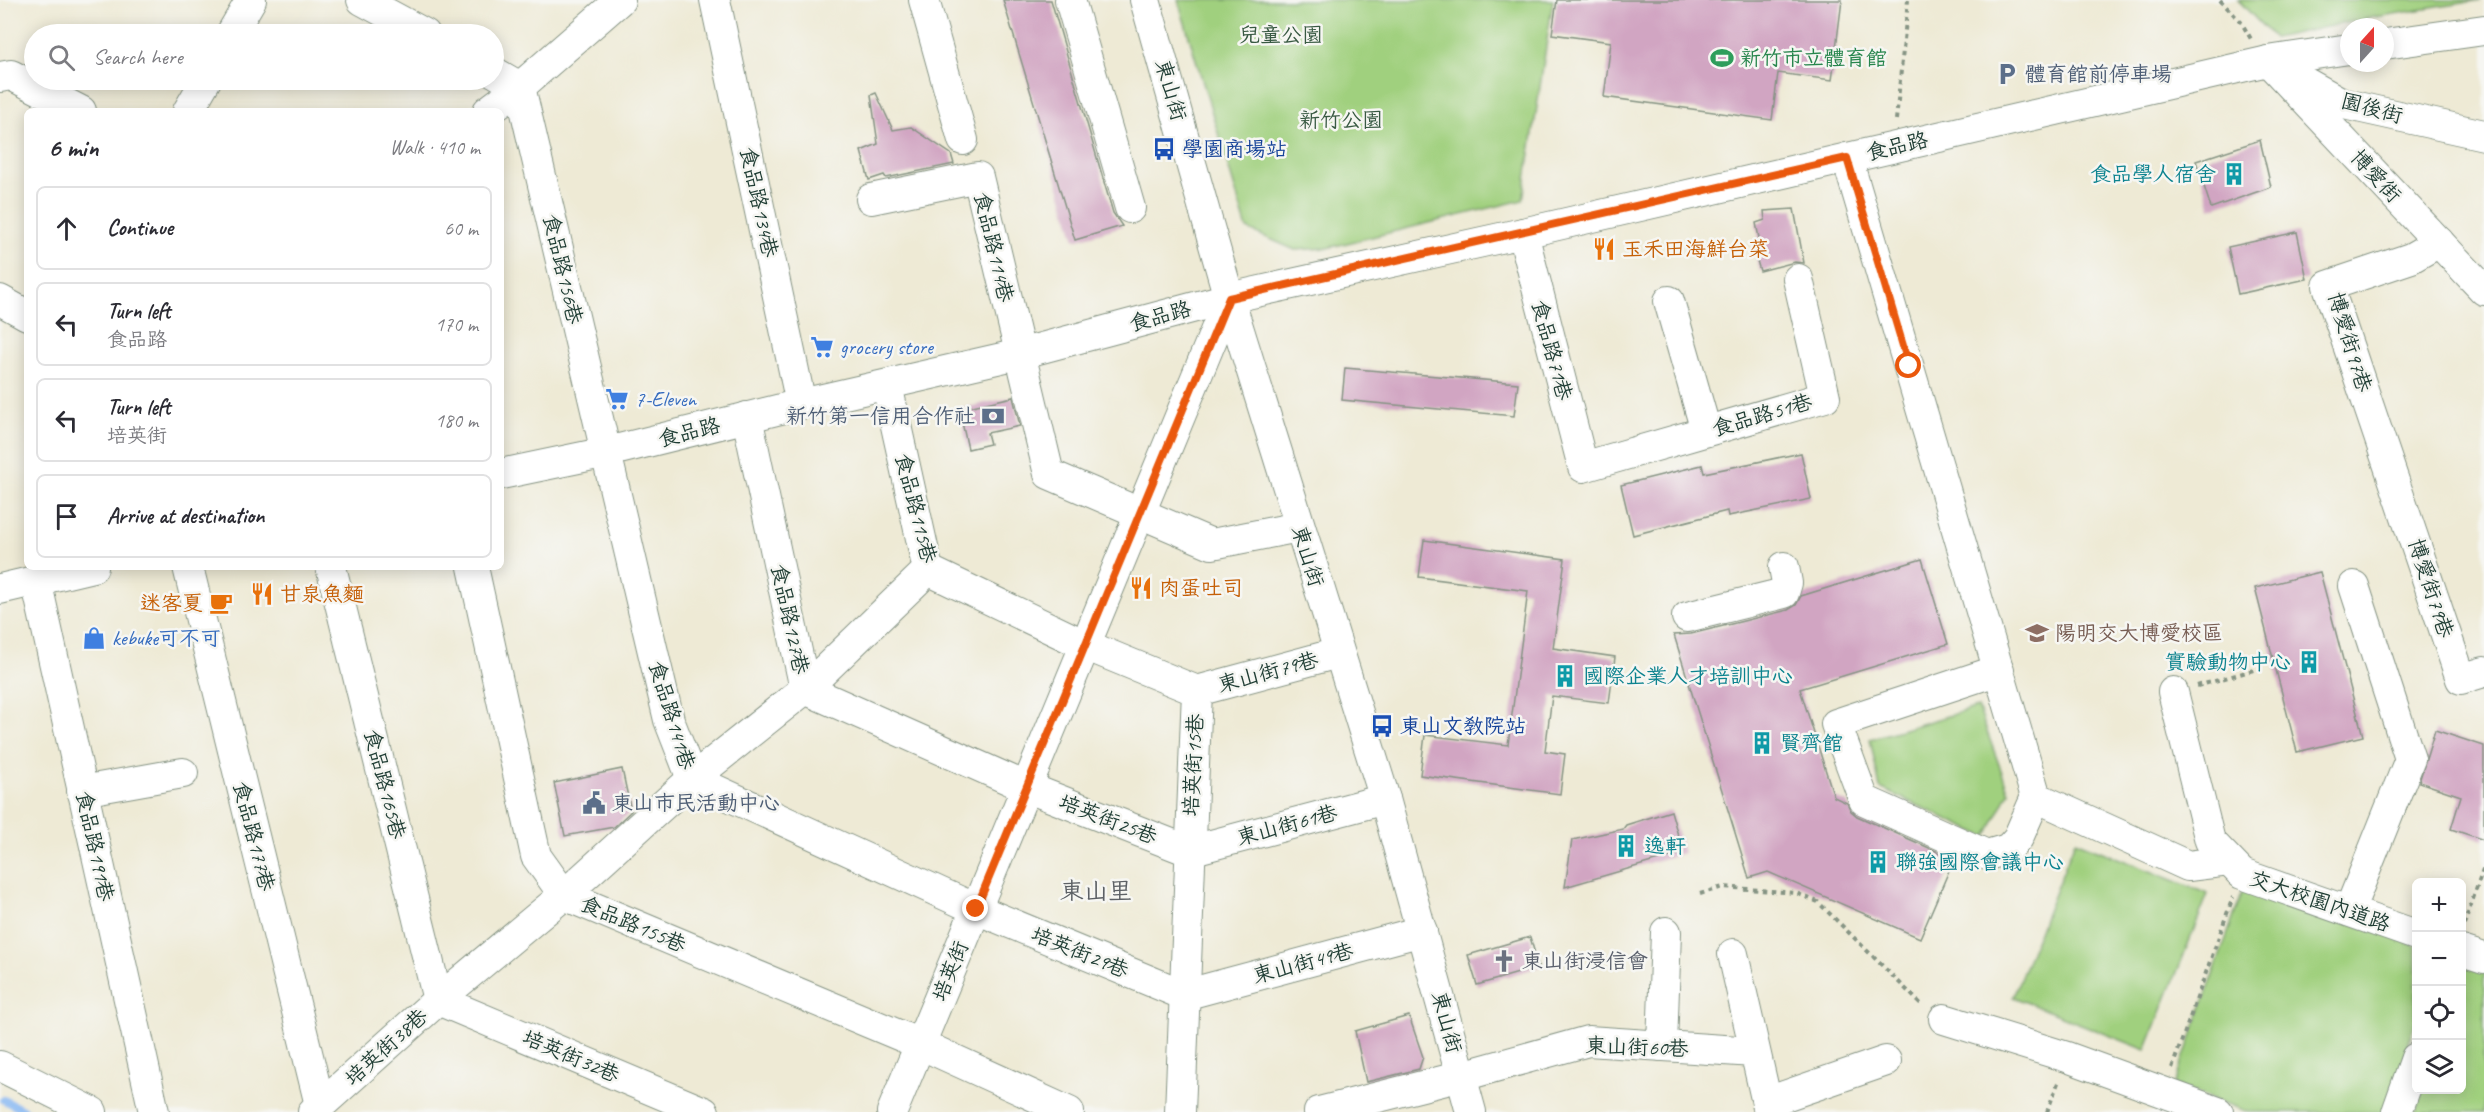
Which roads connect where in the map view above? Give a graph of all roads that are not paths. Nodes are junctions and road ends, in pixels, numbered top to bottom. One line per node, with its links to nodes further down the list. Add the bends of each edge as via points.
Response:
1 (250, 0): 8 (street)
2 (362, 0): 9 (street)
3 (620, 0): 17 (street)
4 (715, 0): 38 (street, 食品路134巷)
5 (924, 0): 24 (street)
6 (1070, 0): 27 (street)
7 (1145, 0): 32 (street, 東山街)
8 (237, 24)
9 (406, 24)
10 (2484, 30): 11 (street)
11 (2394, 43)
12 (2340, 50): 13 (street, 食品路)
13 (2268, 61): 23 (street, 園後街, via 2344,104); 25 (street, 食品路); 29 (street, 博愛街)
14 (0, 77): 16 (street, via 11,75)
15 (504, 78): 17 (street)
16 (24, 82)
17 (520, 87): 22 (street); 41 (street, 食品路156巷)
18 (40, 90): 20 (street)
19 (200, 90): 21 (street)
20 (75, 108)
21 (190, 108)
22 (492, 108)
23 (2484, 135)
24 (963, 140)
25 (1847, 158): 28 (street, 食品路); 59 (street)
26 (871, 199): 36 (street, 食品路114巷, via 978,177)
27 (1130, 208)
28 (1523, 233): 32 (street, 食品路); 42 (street, 食品路71巷)
29 (2439, 242): 31 (street, 博愛街); 44 (street, 博愛街97巷, via 2411,258 2328,286)
30 (1798, 279): 40 (street, 食品路51巷, via 1825,397)
31 (2484, 290)
32 (1229, 298): 36 (street, 食品路); 45 (street, 培英街); 46 (street, 東山街)
33 (0, 300): 35 (street)
34 (1669, 301): 40 (street)
35 (24, 313)
36 (1019, 354): 37 (street, 食品路); 45 (street, via 1049,474)
37 (887, 385): 38 (street, 食品路); 52 (street, 食品路115巷)
38 (801, 404): 39 (street, 食品路)
39 (747, 417): 41 (street, 食品路); 61 (street, 食品路127巷)
40 (1706, 431): 42 (street, 食品路51巷)
41 (606, 452): 43 (street, 食品路); 65 (street, 食品路141巷, via 669,720)
42 (1583, 467)
43 (504, 473)
44 (2393, 474): 60 (street, 博愛街79巷, via 2461,679)
45 (1139, 514): 46 (street, via 1212,544); 57 (street, 培英街)
46 (1299, 527): 58 (street, 東山街)
47 (1784, 567): 56 (street, via 1784,593)
48 (80, 570): 53 (street)
49 (189, 570): 92 (street, 食品路177巷)
50 (332, 570): 82 (street, 食品路165巷)
51 (474, 570): 72 (street, 食品路155巷, via 536,856)
52 (928, 570): 57 (street, 食品路115巷); 61 (street, 培英街38巷)
53 (36, 580): 55 (street); 67 (street, 食品路191巷)
54 (2354, 586): 74 (street, via 2410,759)
55 (0, 589)
56 (1687, 616)
57 (1085, 645): 62 (street, 培英街15巷); 66 (street, 培英街)
58 (1338, 653): 62 (street, 東山街79巷); 69 (street, 東山街)
59 (1998, 670): 68 (street); 68 (street, via 1836,724 1864,800 1987,855 2008,849 2018,838)
60 (2484, 672)
61 (805, 689): 65 (street, 培英街38巷); 66 (street, 食品路127巷)
62 (1197, 692): 70 (street, 培英街15巷)
63 (2173, 693): 71 (street, 交大校園內道路, via 2210,841)
64 (183, 773): 67 (street)
65 (692, 779): 72 (street, 培英街38巷); 73 (street, 食品路141巷)
66 (1026, 787): 70 (street, 培英街25巷); 73 (street, 培英街)
67 (82, 790): 94 (street, 食品路191巷)
68 (2036, 797): 71 (street, via 2188,866)
69 (1385, 799): 70 (street, 東山街61巷); 75 (street, 東山街)
70 (1189, 851): 81 (street, 培英街15巷)
71 (2235, 867): 74 (street, 交大校園內道路)
72 (564, 895): 82 (street, 培英街38巷); 84 (street, 食品路155巷)
73 (976, 909): 81 (street, 培英街29巷); 84 (street, 培英街)
74 (2349, 911): 77 (street, 交大校園內道路)
75 (1422, 931): 81 (street, 東山街49巷); 90 (street, 東山街)
76 (1666, 932): 85 (street)
77 (2412, 934)
78 (2466, 952): 80 (street)
79 (1733, 954): 86 (street)
80 (2484, 958)
81 (1184, 994): 98 (street, 培英街15巷)
82 (438, 1000): 92 (street, 培英街38巷); 95 (street, 培英街32巷)
83 (1944, 1019): 101 (street, via 2067,1057)
84 (920, 1044): 96 (street, 培英街); 97 (street, 食品路155巷)
85 (1662, 1046): 86 (street, 東山街60巷); 90 (street, 東山街60巷, via 1588,1041)
86 (1754, 1052): 91 (street)
87 (1886, 1061): 91 (street)
88 (0, 1066): 93 (street)
89 (2412, 1069): 102 (street)
90 (1462, 1076): 99 (street, 東山街60巷); 100 (street, 東山街)
91 (1768, 1107)
92 (323, 1110)
93 (92, 1112)
94 (154, 1112)
95 (704, 1112)
96 (892, 1112)
97 (1069, 1112)
98 (1180, 1112)
99 (1319, 1112)
100 (1471, 1112)
101 (2218, 1112)
102 (2397, 1112)

